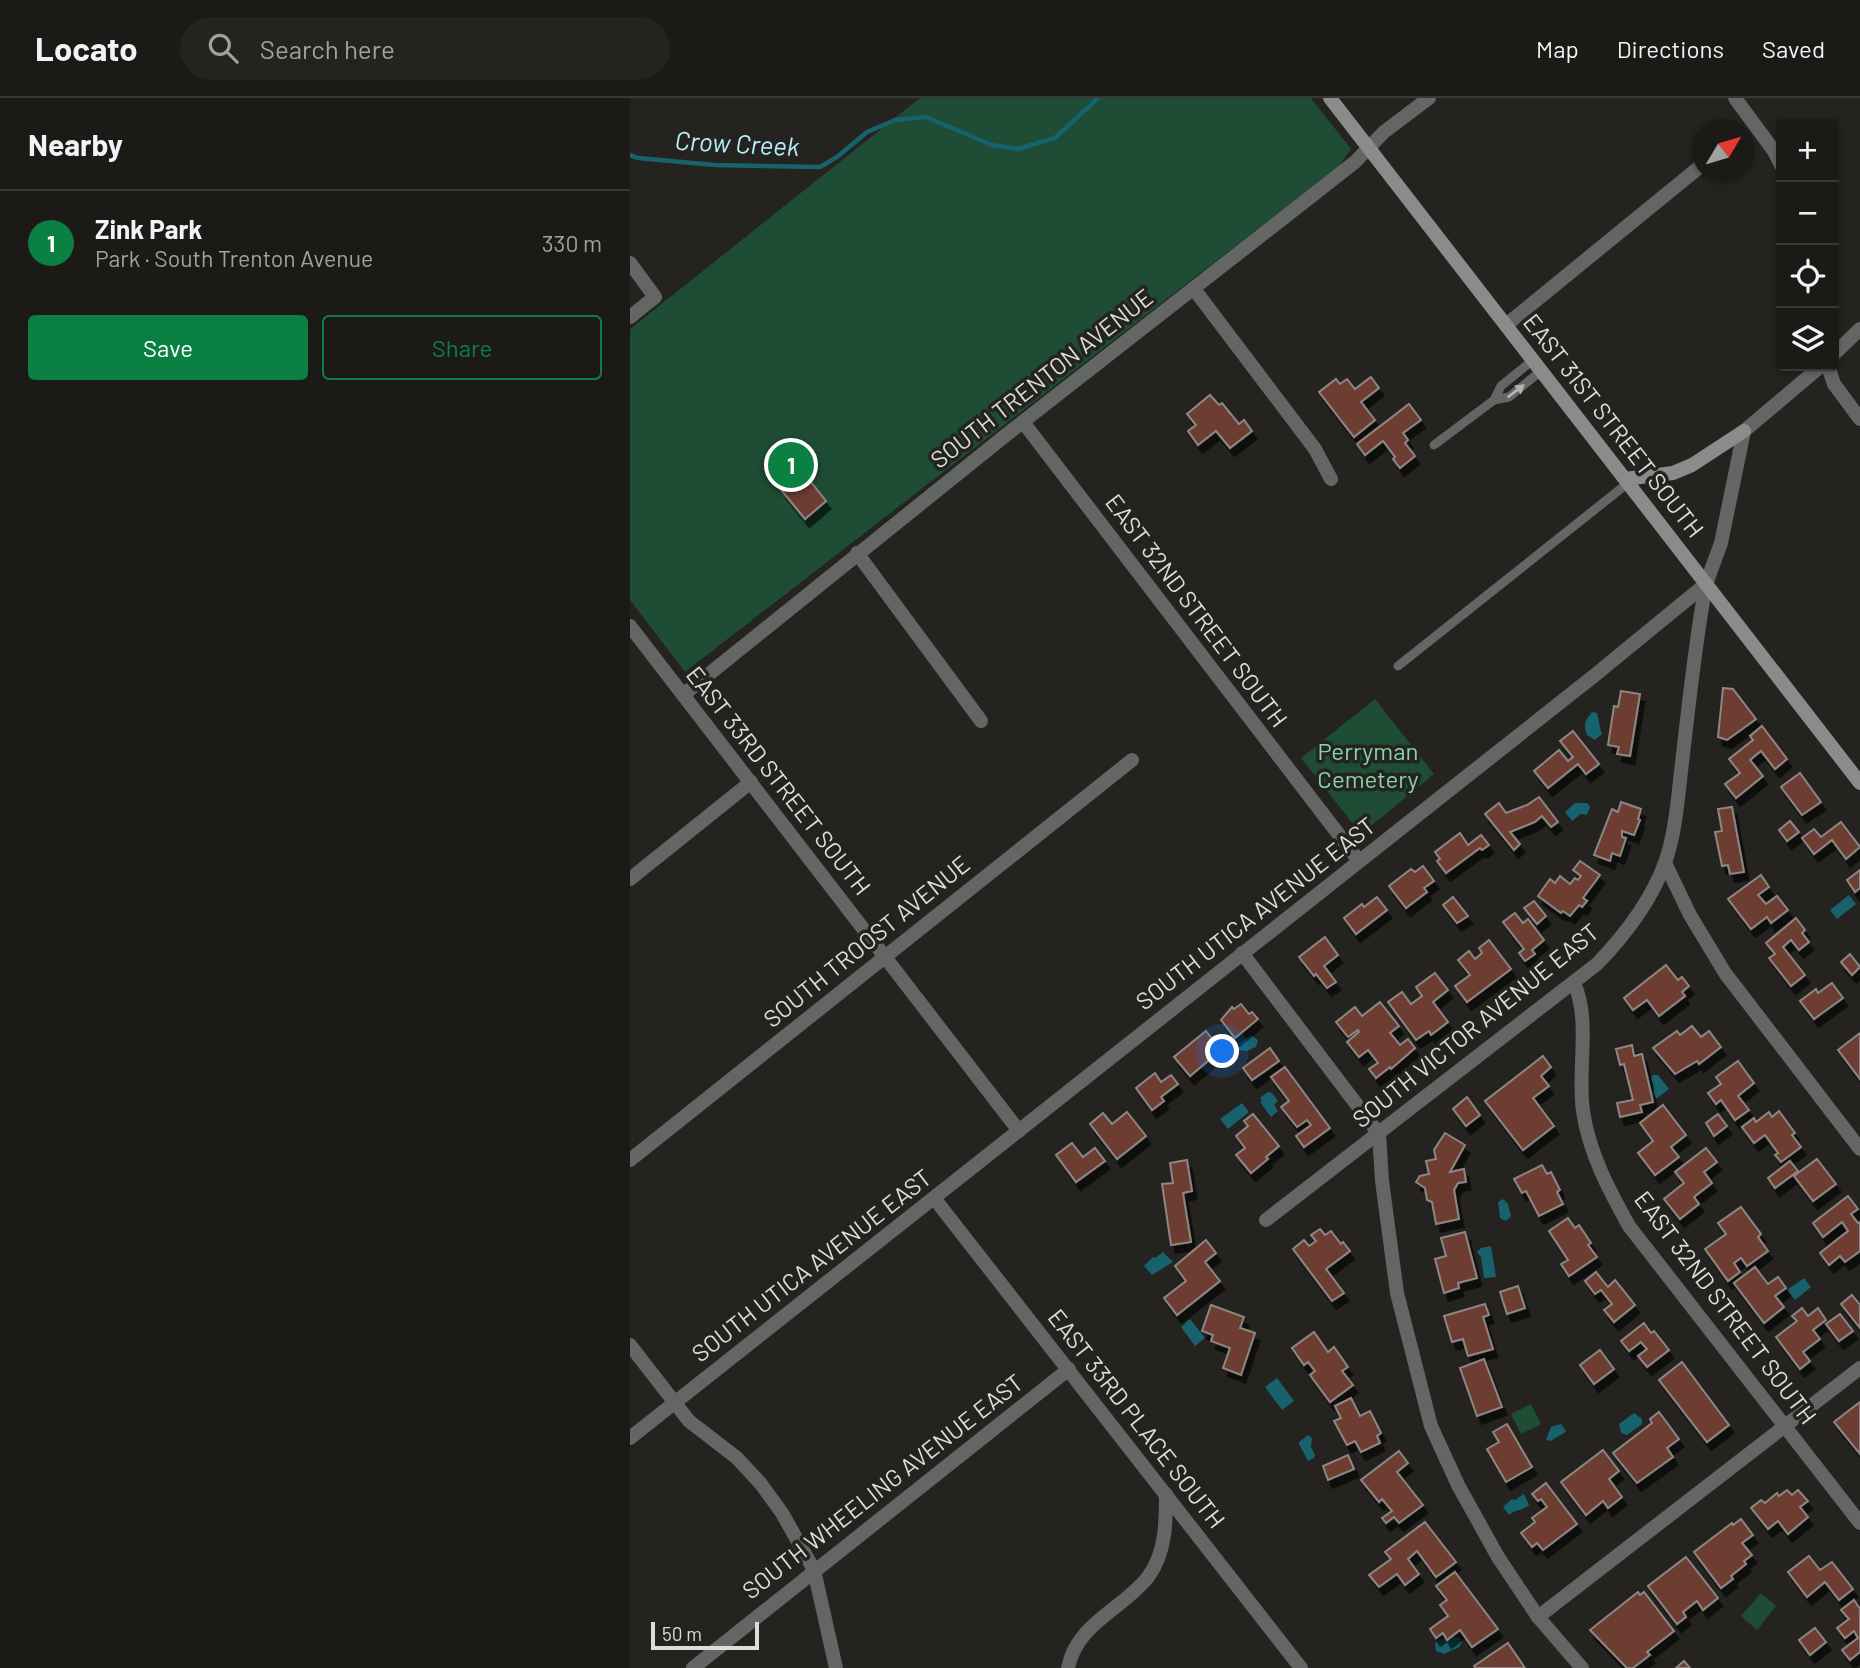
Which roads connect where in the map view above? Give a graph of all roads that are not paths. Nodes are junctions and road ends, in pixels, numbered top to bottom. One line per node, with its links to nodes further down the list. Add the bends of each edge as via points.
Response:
1 (1330, 98): 6 (main road, EAST 31ST STREET SOUTH)
2 (1429, 98): 6 (street, SOUTH TRENTON AVENUE)
3 (1735, 98): 4 (street)
4 (1746, 119)
5 (1755, 133): 7 (street)
6 (1368, 148): 10 (street, SOUTH TRENTON AVENUE); 12 (main road, EAST 31ST STREET SOUTH)
7 (1776, 159)
8 (1692, 173): 12 (street)
9 (630, 263): 11 (street, via 655,297)
10 (1194, 289): 19 (street, SOUTH TRENTON AVENUE); 22 (street, via 1307,439)
11 (630, 317)
12 (1506, 325): 15 (main road, EAST 31ST STREET SOUTH)
13 (1860, 329): 14 (street)
14 (1839, 349)
15 (1537, 366): 21 (lane, via 1501,386 1494,400); 23 (main road, EAST 31ST STREET SOUTH)
16 (1815, 371): 20 (street)
17 (1830, 371): 18 (street)
18 (1860, 419)
19 (1023, 422): 24 (street, SOUTH TRENTON AVENUE); 33 (street, EAST 32ND STREET SOUTH)
20 (1744, 431): 23 (main road, via 1692,465); 25 (street, via 1721,543)
21 (1434, 445)
22 (1331, 479)
23 (1626, 481): 25 (main road, EAST 31ST STREET SOUTH); 27 (lane)
24 (857, 553): 28 (street, SOUTH TRENTON AVENUE); 29 (street)
25 (1706, 584): 32 (main road, EAST 31ST STREET SOUTH); 33 (street, SOUTH UTICA AVENUE EAST); 34 (street, SOUTH VICTOR AVENUE EAST, via 1674,826)
26 (630, 626): 28 (street, EAST 33RD STREET SOUTH)
27 (1398, 666)
28 (683, 695): 31 (street, EAST 33RD STREET SOUTH)
29 (981, 720)
30 (1132, 760): 37 (street, SOUTH TROOST AVENUE)
31 (751, 782): 35 (street); 37 (street, EAST 33RD STREET SOUTH)
32 (1860, 783)
33 (1359, 861): 36 (street, SOUTH UTICA AVENUE EAST)
34 (1665, 863): 38 (street, SOUTH VICTOR AVENUE EAST, via 1626,932); 41 (street, via 1724,973)
35 (630, 879)
36 (1242, 953): 39 (street, SOUTH UTICA AVENUE EAST); 40 (street)
37 (885, 958): 39 (street, EAST 33RD STREET SOUTH); 42 (street, SOUTH TROOST AVENUE)
38 (1574, 983): 40 (street, SOUTH VICTOR AVENUE EAST); 49 (street, EAST 32ND STREET SOUTH, via 1581,1000 1583,1112 1611,1194 1629,1226)
39 (1019, 1131): 43 (street, SOUTH UTICA AVENUE EAST)
40 (1380, 1134): 44 (street, SOUTH VICTOR AVENUE EAST); 54 (street, via 1397,1293 1432,1426 1458,1485)
41 (1860, 1149)
42 (630, 1160)
43 (934, 1198): 46 (street, EAST 33RD PLACE SOUTH); 48 (street, SOUTH UTICA AVENUE EAST)
44 (1266, 1220)
45 (630, 1345): 48 (street)
46 (1069, 1368): 51 (street, EAST 33RD PLACE SOUTH); 53 (street, SOUTH WHEELING AVENUE EAST)
47 (1860, 1368): 49 (street)
48 (675, 1404): 50 (street, SOUTH UTICA AVENUE EAST); 53 (street, via 761,1484)
49 (1786, 1426): 52 (street, EAST 32ND STREET SOUTH); 54 (street)
50 (630, 1438)
51 (1166, 1494): 57 (street, via 1166,1530 1149,1576 1087,1630 1074,1648); 58 (street, EAST 33RD PLACE SOUTH)
52 (1860, 1523)
53 (814, 1570): 55 (street, SOUTH WHEELING AVENUE EAST); 56 (street)
54 (1538, 1617): 59 (street)
55 (693, 1668)
56 (836, 1668)
57 (1068, 1668)
58 (1301, 1668)
59 (1582, 1668)

